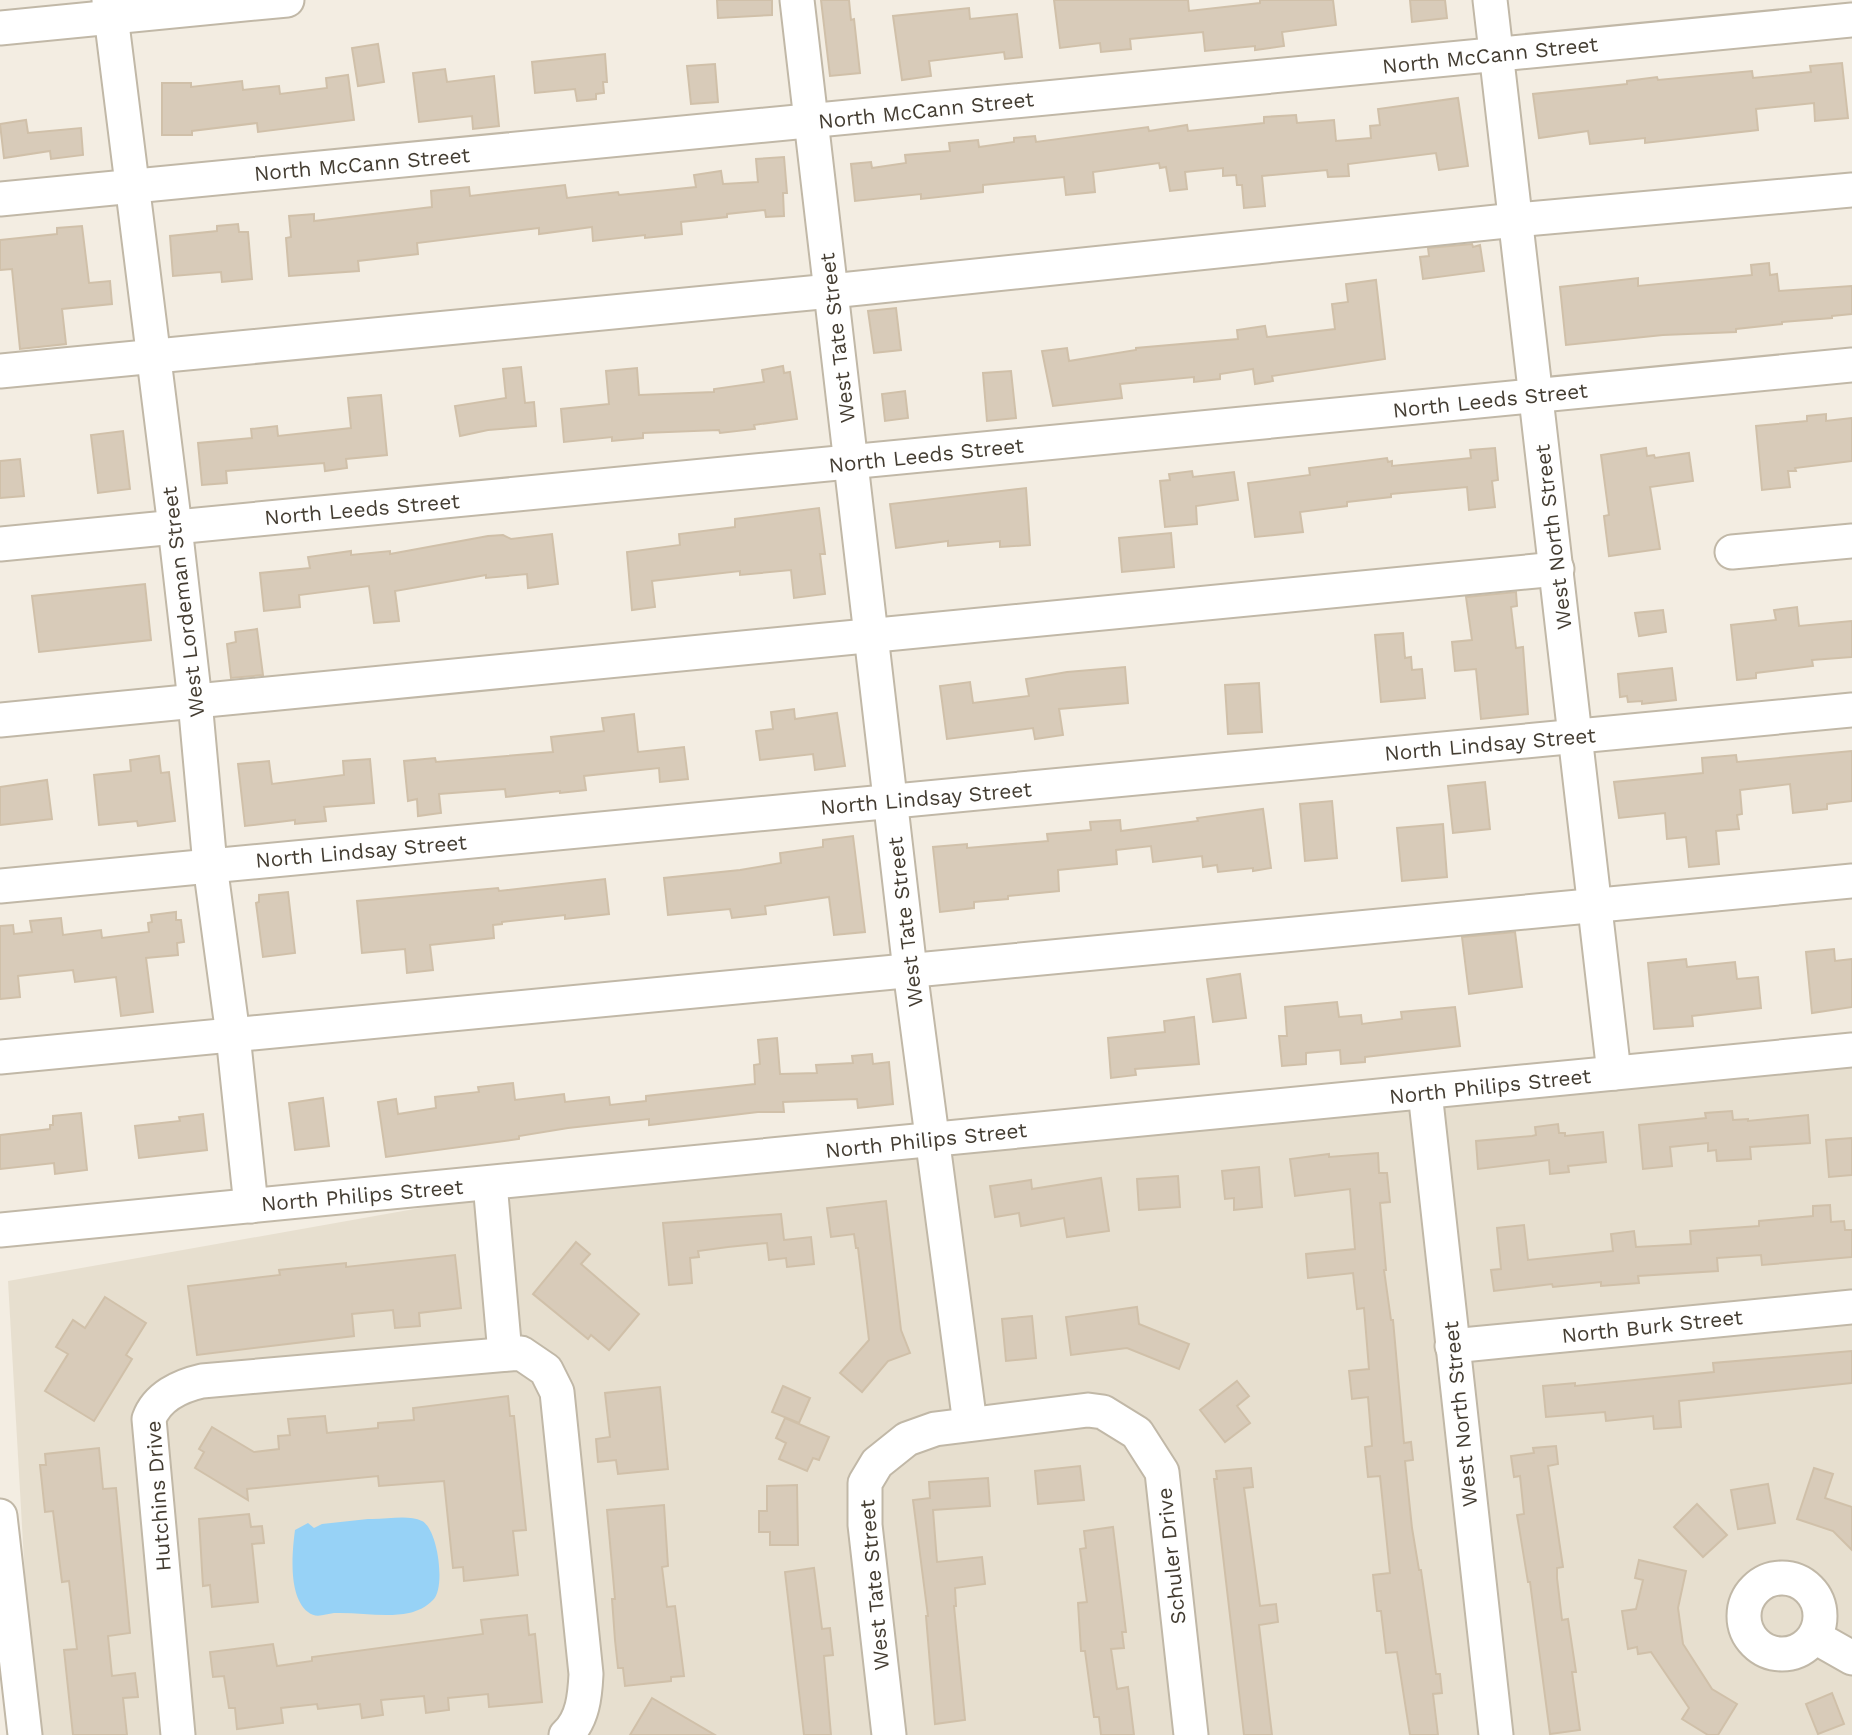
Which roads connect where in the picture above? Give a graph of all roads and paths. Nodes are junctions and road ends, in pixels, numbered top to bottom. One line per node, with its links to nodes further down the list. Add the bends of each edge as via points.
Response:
1 (286, 0): 4 (street)
2 (797, 0): 8 (street, West Tate Street)
3 (1490, 0): 7 (street, West North Street)
4 (110, 8): 6 (street); 9 (street, West Lordeman Street)
5 (1852, 20): 7 (street, North McCann Street)
6 (0, 28)
7 (1497, 54): 8 (street, North McCann Street); 12 (street, West North Street)
8 (811, 122): 9 (street, North McCann Street); 13 (street, West Tate Street)
9 (131, 186): 11 (street, North McCann Street); 14 (street, West Lordeman Street)
10 (1852, 190): 12 (street)
11 (0, 199)
12 (1516, 220): 13 (street); 17 (street, West North Street)
13 (831, 291): 14 (street); 18 (street, West Tate Street)
14 (154, 356): 16 (street); 19 (street, West Lordeman Street)
15 (1852, 365): 17 (street, North Leeds Street)
16 (0, 371)
17 (1536, 396): 18 (street, North Leeds Street); 23 (street, West North Street)
18 (851, 462): 19 (street, North Leeds Street); 24 (street, West Tate Street)
19 (175, 527): 21 (street, North Leeds Street); 25 (street, West Lordeman Street)
20 (1852, 541): 22 (street)
21 (0, 544)
22 (1732, 552)
23 (1557, 569): 24 (street); 28 (street, West North Street)
24 (871, 635): 25 (street); 29 (street, West Tate Street)
25 (195, 701): 27 (street); 30 (street, West Lordeman Street)
26 (1852, 710): 28 (street, North Lindsay Street)
27 (0, 720)
28 (1576, 736): 29 (street, North Lindsay Street); 33 (street, West North Street)
29 (892, 801): 30 (street, North Lindsay Street); 34 (street, West Tate Street)
30 (210, 866): 32 (street, North Lindsay Street); 35 (street, West Lordeman Street)
31 (1852, 881): 33 (street)
32 (0, 886)
33 (1595, 906): 34 (street); 38 (street, West North Street)
34 (910, 970): 35 (street); 40 (street, West Tate Street)
35 (233, 1035): 37 (street); 42 (street, West Lordeman Street)
36 (1852, 1050): 38 (street, North Philips Street)
37 (0, 1057)
38 (1614, 1073): 39 (street, North Philips Street)
39 (1425, 1092): 40 (street, North Philips Street); 45 (street, West North Street)
40 (933, 1139): 41 (street, North Philips Street); 47 (street, West Tate Street)
41 (490, 1183): 42 (street, North Philips Street); 46 (street)
42 (251, 1206): 43 (street, North Philips Street)
43 (0, 1230)
44 (1852, 1307): 45 (street, North Burk Street)
45 (1452, 1346): 56 (street, West North Street)
46 (505, 1354): 52 (street, Hutchins Drive, via 202,1381 183,1385 153,1407 149,1419); 53 (street, Hutchins Drive, via 521,1353 546,1370 557,1392 586,1674 585,1700)
47 (970, 1424): 54 (street, West Tate Street, via 907,1439 877,1463 865,1483 865,1525); 55 (street, Schuler Drive, via 1088,1410 1103,1412 1137,1433 1162,1472)
48 (0, 1516): 51 (street)
49 (1815, 1637): 50 (street)
50 (1852, 1658)
51 (25, 1735)
52 (178, 1735)
53 (566, 1735)
54 (889, 1735)
55 (1191, 1735)
56 (1496, 1735)

